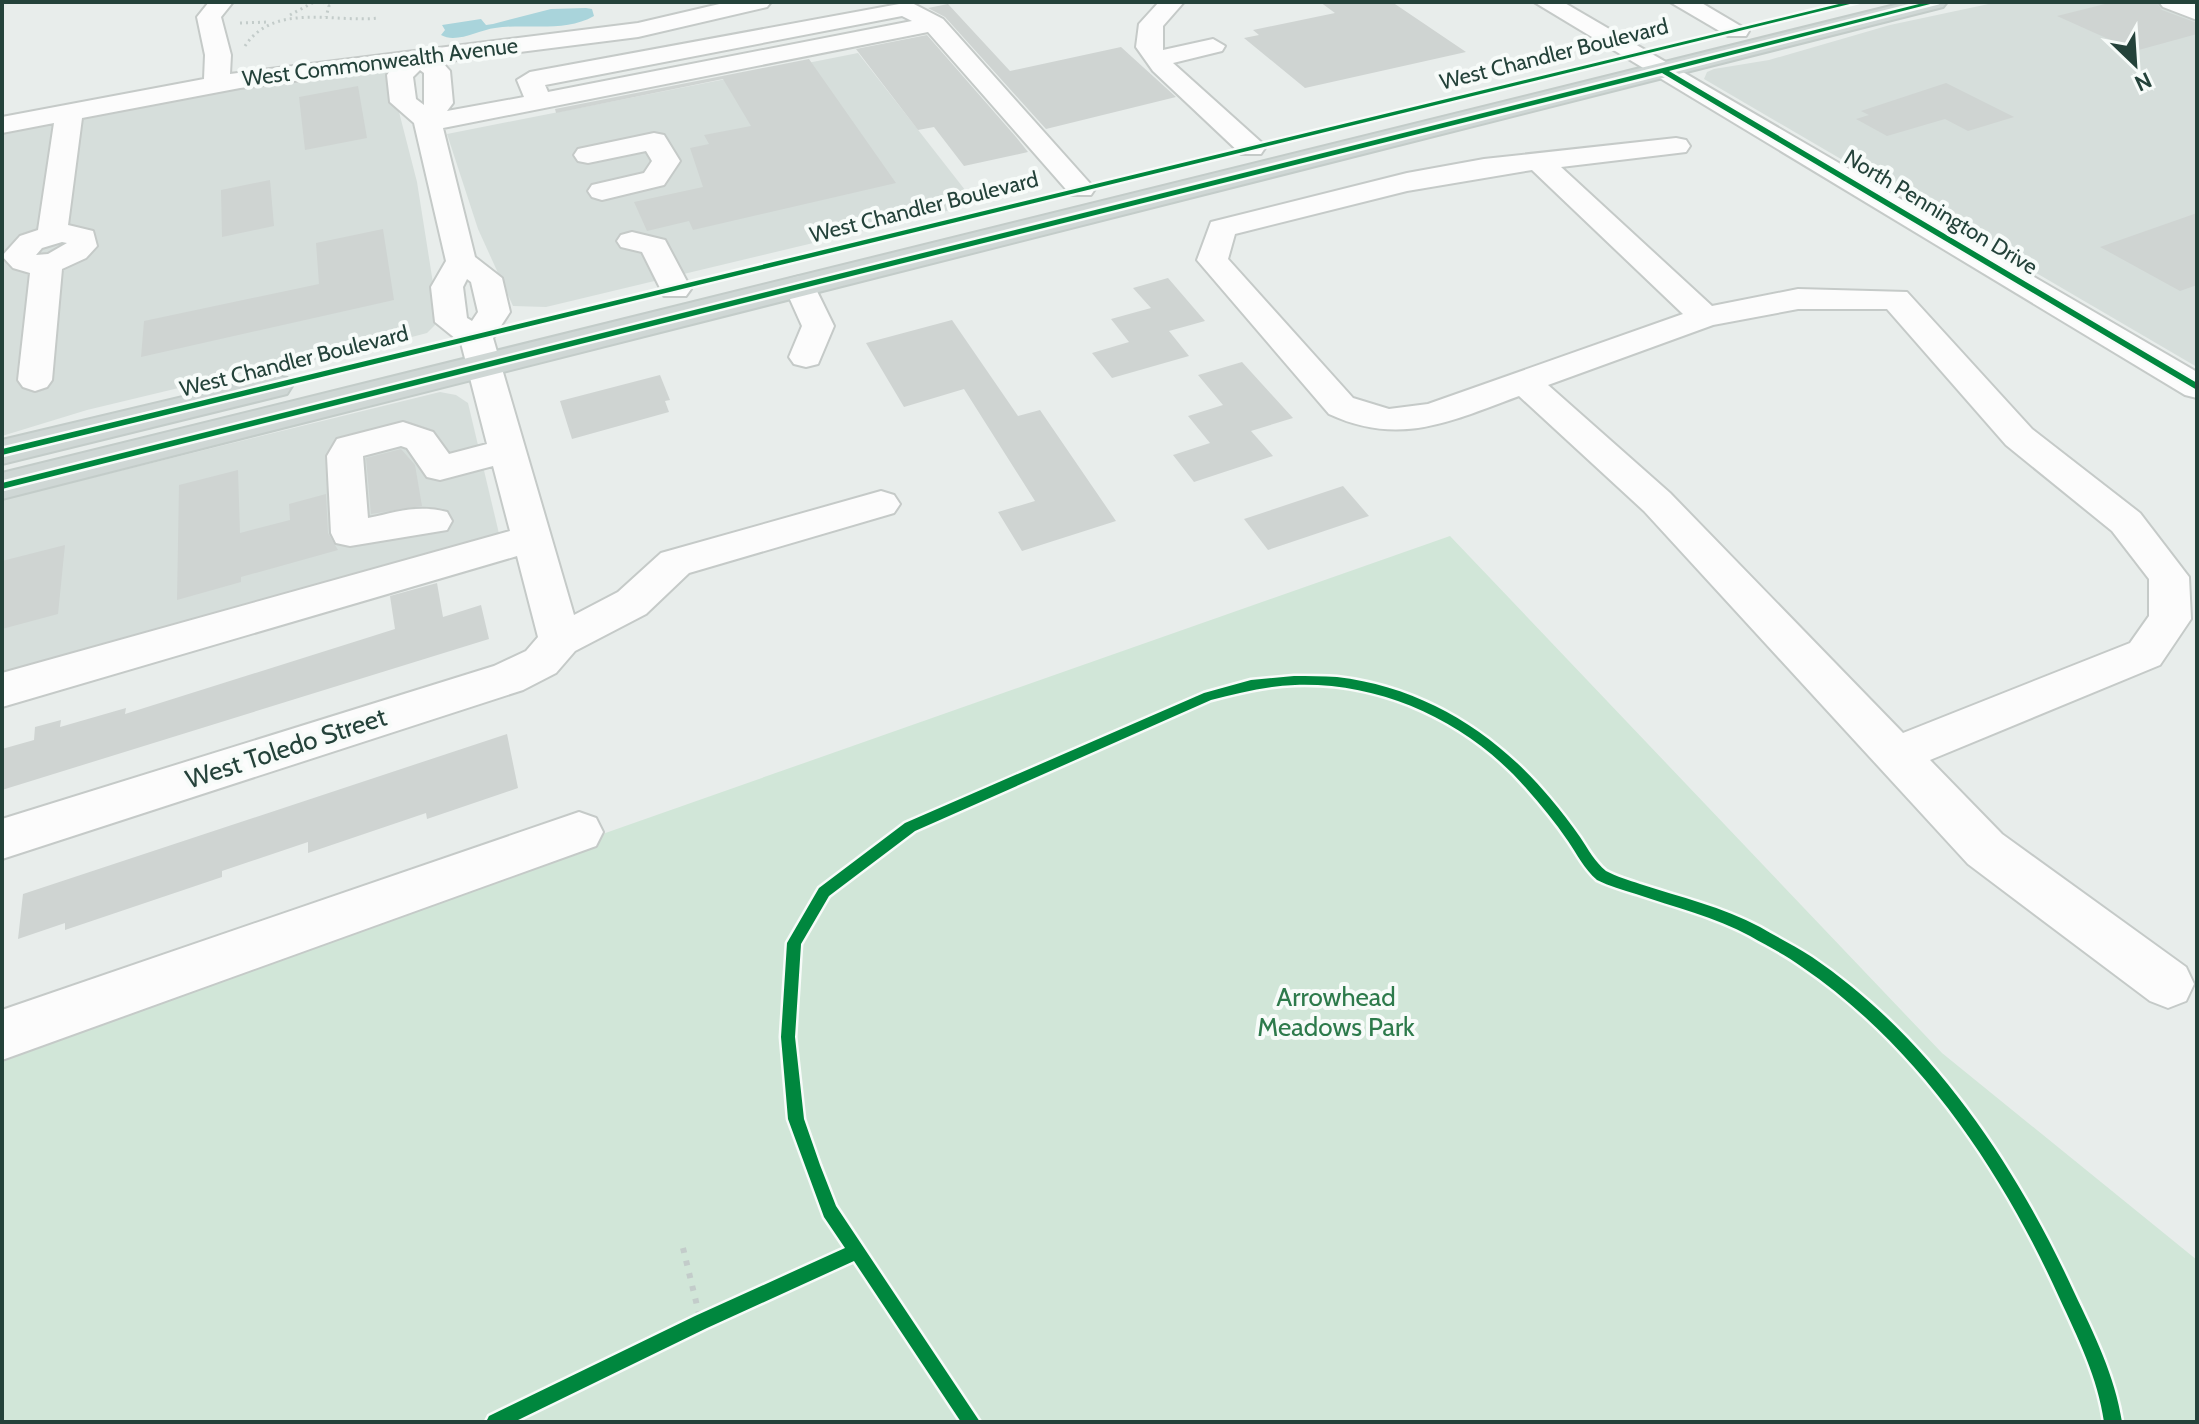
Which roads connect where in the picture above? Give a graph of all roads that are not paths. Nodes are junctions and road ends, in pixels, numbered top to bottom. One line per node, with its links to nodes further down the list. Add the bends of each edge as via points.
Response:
1 (759, 2): 13 (street, West Commonwealth Avenue)
2 (1172, 2): 14 (street, via 1151,24 1148,47)
3 (1546, 2): 12 (street, North Pennington Drive)
4 (1682, 2): 10 (street)
5 (1855, 2): 10 (main road, West Chandler Boulevard)
6 (1935, 2): 15 (main road, West Chandler Boulevard)
7 (2171, 2): 9 (street)
8 (228, 10): 16 (street, via 209,17 218,55)
9 (2197, 13)
10 (1737, 31): 12 (main road, West Chandler Boulevard)
11 (1213, 46): 14 (street)
12 (1638, 55): 15 (street, North Pennington Drive); 21 (main road, West Chandler Boulevard)
13 (420, 56): 16 (street, West Commonwealth Avenue); 18 (street, via 437,71 440,103); 18 (street, via 400,75 403,102)
14 (1157, 59): 21 (street)
15 (1664, 71): 27 (main road, West Chandler Boulevard); 34 (street, North Pennington Drive)
16 (217, 83): 17 (street, West Commonwealth Avenue)
17 (69, 112): 19 (street, West Commonwealth Avenue); 32 (street)
18 (427, 121): 24 (street, via 934,24); 30 (street, via 461,261 447,287 451,322)
19 (2, 125)
20 (1676, 146): 23 (street)
21 (1251, 148): 24 (main road, West Chandler Boulevard)
22 (588, 155): 25 (street, via 654,141 666,161 654,179)
23 (1538, 161): 29 (street); 33 (street, via 1407,182 1222,228 1212,260 1341,406 1360,416 1397,423)
24 (1081, 189): 28 (main road, West Chandler Boulevard)
25 (602, 191)
26 (632, 241): 28 (street, via 654,246)
27 (800, 286): 30 (main road, West Chandler Boulevard); 31 (street, via 818,326)
28 (675, 289): 30 (main road, West Chandler Boulevard)
29 (1705, 317): 33 (street); 44 (street, via 1798,299 1896,299 2019,437 2126,522 2169,577 2170,619 2145,654)
30 (480, 351): 35 (street); 36 (main road, West Chandler Boulevard); 38 (main road, West Chandler Boulevard)
31 (806, 357)
32 (35, 380)
33 (1523, 381): 44 (street, via 1657,502)
34 (2197, 387)
35 (507, 451): 37 (street); 41 (street)
36 (2, 452)
37 (440, 468): 40 (street, via 429,479); 40 (street, via 420,440 403,434 350,447 345,456 350,533 374,533 417,519)
38 (2, 486)
39 (881, 504): 42 (street, West Toledo Street, via 675,563 632,603)
40 (433, 521): 41 (street, via 443,533)
41 (527, 522): 42 (street); 43 (street)
42 (560, 640): 46 (street, West Toledo Street, via 541,662 508,678)
43 (2, 690)
44 (1895, 755): 47 (street, via 1985,849)
45 (579, 832): 48 (street)
46 (2, 839)
47 (2168, 984)
48 (2, 1035)

